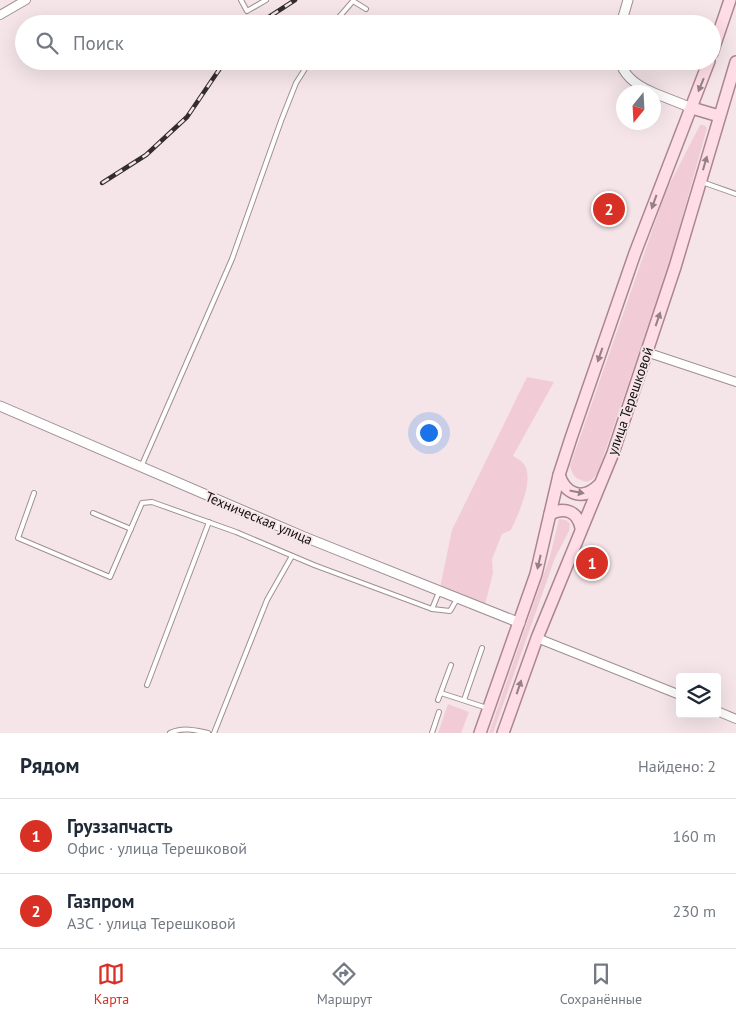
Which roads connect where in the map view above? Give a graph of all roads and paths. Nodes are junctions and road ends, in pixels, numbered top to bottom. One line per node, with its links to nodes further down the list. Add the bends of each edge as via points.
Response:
1 (26, 0): 9 (street)
2 (241, 0): 3 (lane, via 247,11)
3 (266, 0)
4 (628, 0): 8 (street)
5 (730, 0): 10 (main road)
6 (366, 9): 7 (lane, via 352,1)
7 (340, 15)
8 (624, 15)
9 (0, 16)
10 (721, 26)
11 (736, 62): 18 (main road, улица Терешковой)
12 (304, 70): 24 (lane, via 284,113 232,259)
13 (623, 70): 15 (street)
14 (706, 70): 17 (main road, one-way to 17)
15 (638, 85)
16 (661, 96): 17 (street)
17 (692, 108): 18 (main road); 25 (main road, one-way to 25, via 635,253)
18 (719, 116): 19 (main road, улица Терешковой, one-way to 18)
19 (700, 182): 20 (lane); 21 (main road, улица Терешковой, one-way to 19)
20 (736, 194)
21 (646, 352): 22 (street); 26 (main road, улица Терешковой)
22 (736, 382)
23 (0, 406): 24 (street, Техническая улица)
24 (141, 467): 34 (street, Техническая улица)
25 (559, 475): 26 (main road, one-way to 26, via 562,484 574,493 588,493); 29 (main road)
26 (600, 484): 31 (main road, улица Терешковой)
27 (34, 494): 32 (lane, via 18,538 110,577)
28 (93, 513): 32 (lane)
29 (550, 514): 31 (main road, via 557,511 571,513 577,516); 37 (main road, one-way to 37)
30 (208, 522): 32 (lane, via 152,502 142,503); 33 (lane); 41 (lane)
31 (581, 528): 38 (main road, улица Терешковой)
32 (131, 529)
33 (292, 556): 36 (lane); 52 (lane, via 267,600)
34 (439, 592): 35 (street, Техническая улица); 36 (lane)
35 (457, 599): 36 (lane, via 450,612); 37 (street, Техническая улица)
36 (432, 609)
37 (520, 624): 46 (main road)
38 (537, 638): 43 (street); 55 (main road, улица Терешковой, one-way to 38)
39 (482, 648): 45 (lane)
40 (451, 665): 42 (lane)
41 (147, 685)
42 (441, 693): 44 (lane); 45 (lane)
43 (676, 693)
44 (438, 700)
45 (464, 700): 46 (lane)
46 (489, 709): 54 (main road)
47 (439, 712): 53 (lane)
48 (721, 713): 49 (street)
49 (736, 719)
50 (170, 733): 51 (lane, via 193,729)
51 (208, 733)
52 (214, 733)
53 (432, 733)
54 (480, 733)
55 (503, 733)

